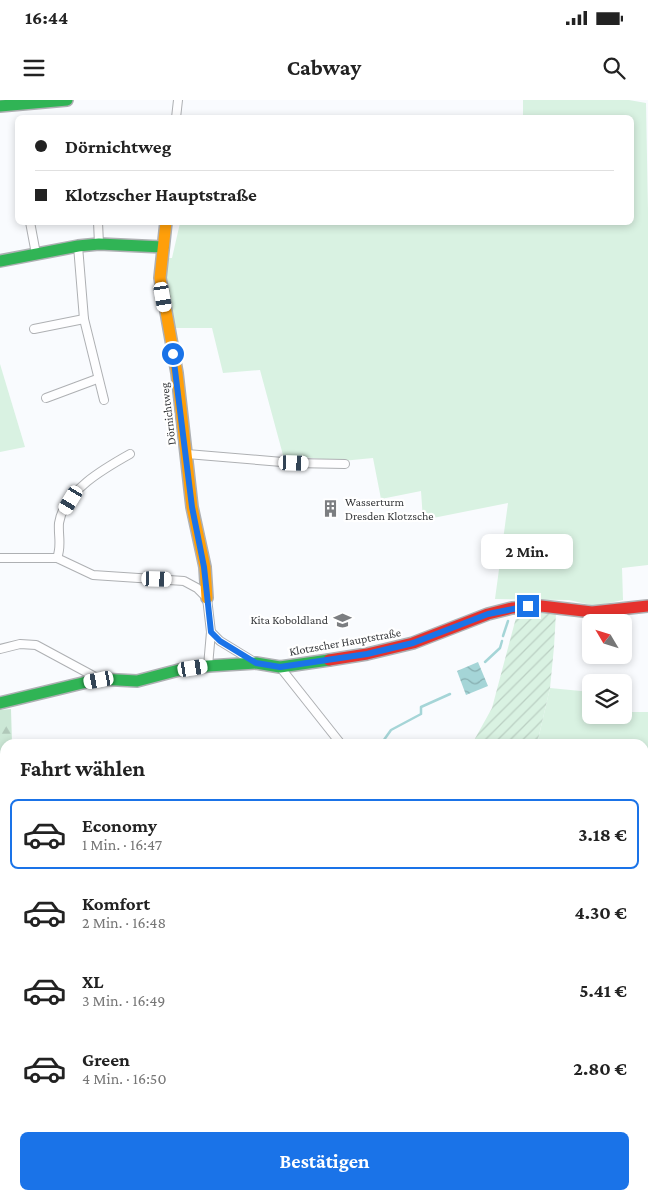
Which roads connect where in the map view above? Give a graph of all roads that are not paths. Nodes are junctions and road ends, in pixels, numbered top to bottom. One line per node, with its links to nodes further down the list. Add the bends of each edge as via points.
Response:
1 (67, 100): 3 (street)
2 (178, 100): 4 (street)
3 (0, 106)
4 (176, 115)
5 (31, 225): 11 (street)
6 (98, 225): 8 (street)
7 (166, 225): 10 (street, Dörnichtweg)
8 (99, 244): 9 (street); 10 (street)
9 (78, 246): 11 (street); 13 (street)
10 (163, 247): 19 (street, Dörnichtweg, via 160,278 177,373)
11 (36, 254): 12 (street)
12 (0, 261)
13 (84, 319): 14 (street); 15 (street)
14 (34, 329)
15 (98, 379): 16 (street); 17 (street)
16 (46, 398)
17 (104, 400)
18 (130, 454): 22 (street, via 87,481 71,500 59,523)
19 (186, 454): 20 (street, Dörnichtweg); 23 (street, Dörnichtweg)
20 (345, 464)
21 (0, 558): 22 (street)
22 (57, 558): 23 (street, via 92,575 184,581)
23 (207, 598): 25 (street)
24 (648, 606): 29 (street, Klotzscher Hauptstraße, via 592,612 541,606 512,608 413,643 367,654)
25 (211, 632): 27 (street); 28 (street)
26 (0, 649): 30 (street, via 20,644 36,645)
27 (256, 663): 28 (street, Klotzscher Hauptstraße); 29 (street, Klotzscher Hauptstraße)
28 (208, 666): 30 (street, Klotzscher Hauptstraße, via 137,681)
29 (280, 667): 32 (street)
30 (99, 680): 31 (street, Klotzscher Hauptstraße)
31 (0, 703)
32 (335, 739)

